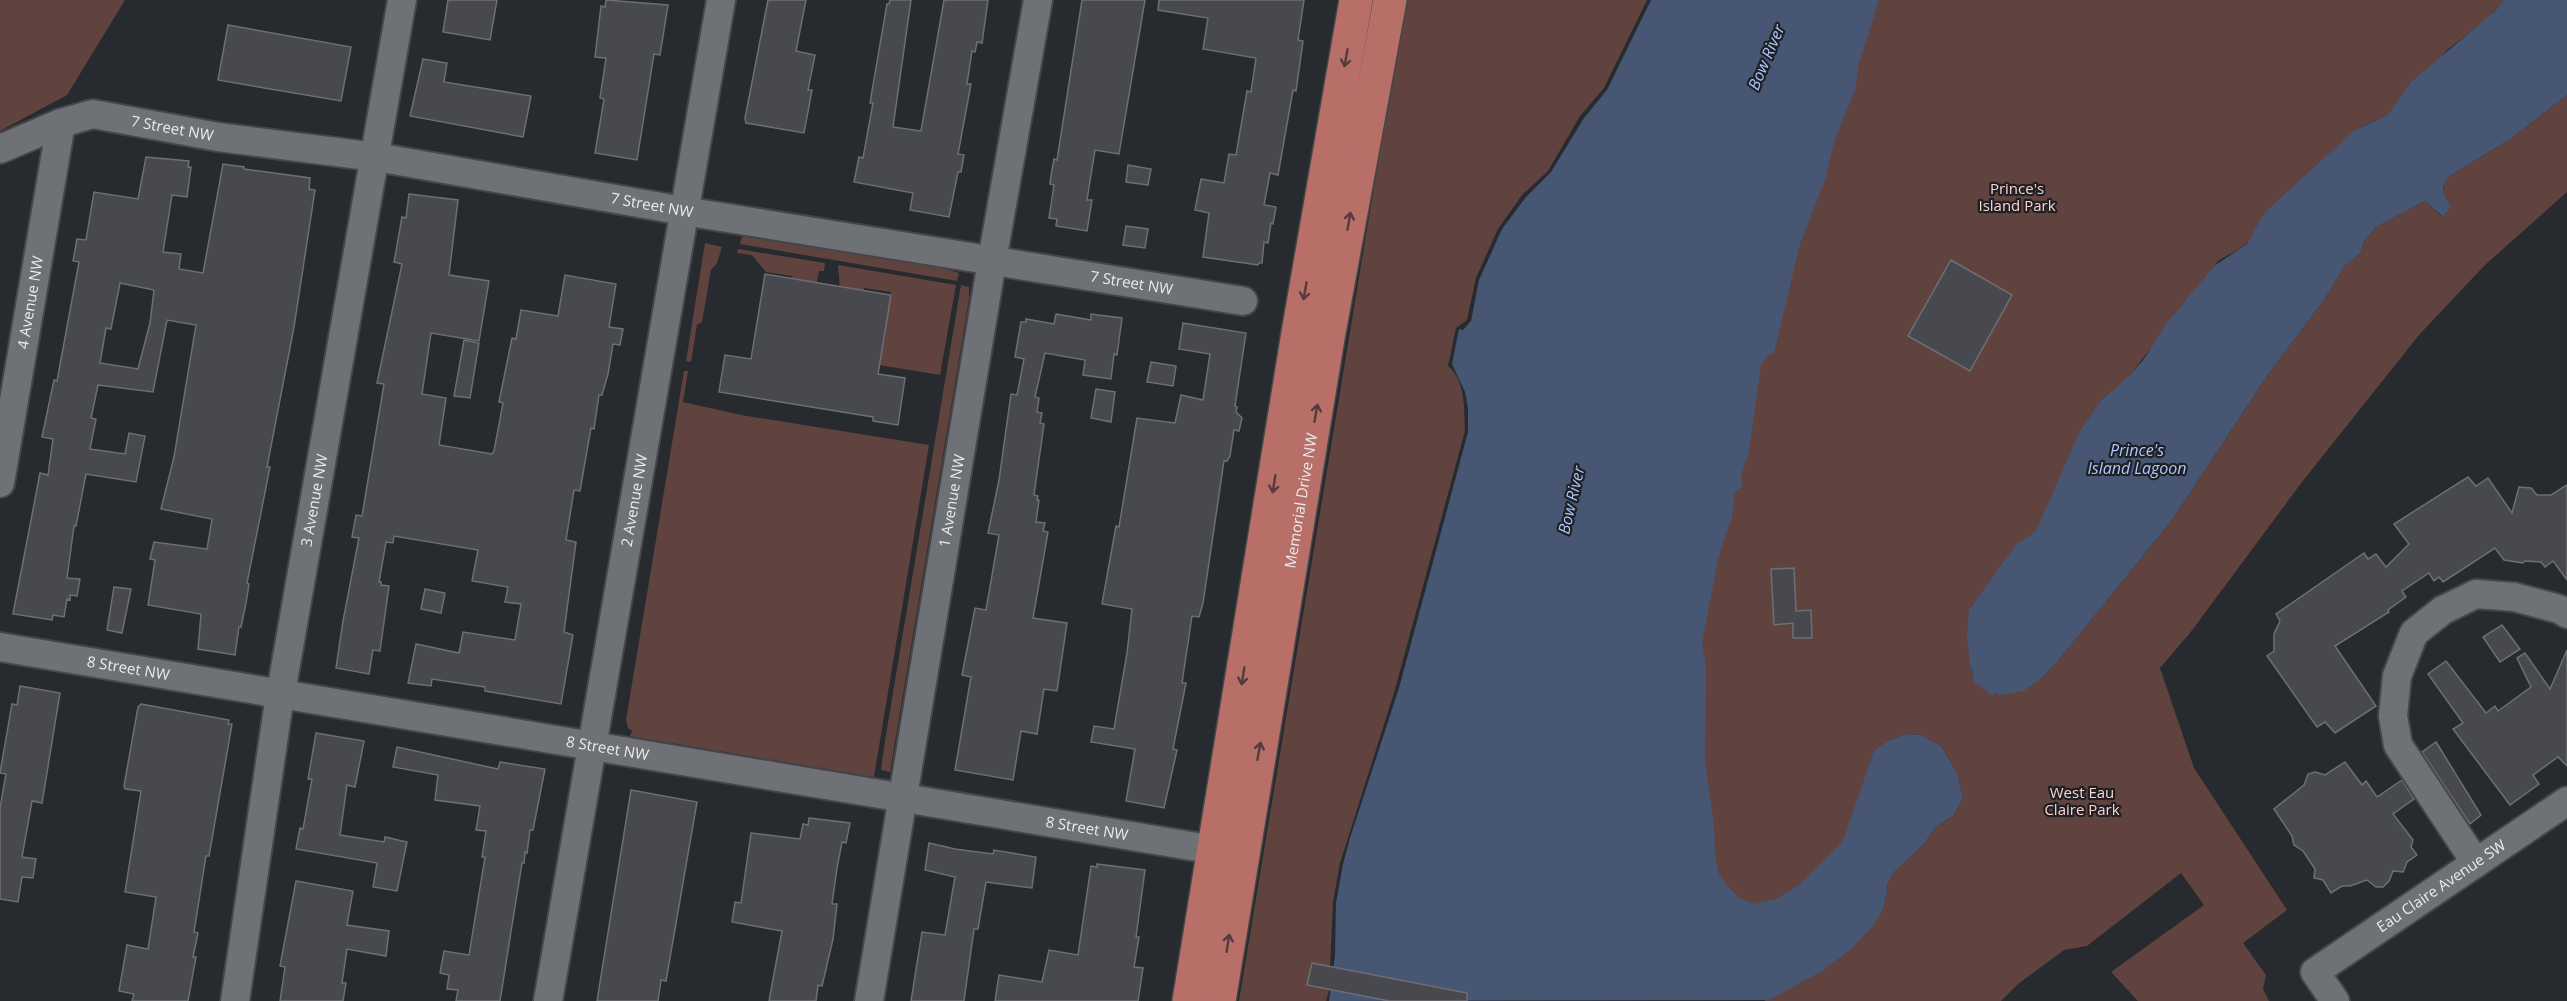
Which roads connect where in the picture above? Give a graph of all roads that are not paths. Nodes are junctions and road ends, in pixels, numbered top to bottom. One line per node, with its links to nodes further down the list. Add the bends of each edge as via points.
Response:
1 (402, 0): 8 (street, 3 Avenue NW)
2 (721, 0): 9 (street, 2 Avenue NW)
3 (1038, 0): 10 (street, 1 Avenue NW)
4 (1356, 0): 19 (main road, Memorial Drive NW, one-way to 19)
5 (1390, 0): 25 (main road, Memorial Drive NW, one-way to 5, via 1328,338)
6 (61, 123): 7 (street, 7 Street NW); 8 (street, 7 Street NW, via 93,114 218,137); 12 (street, 4 Avenue NW)
7 (0, 149)
8 (376, 157): 9 (street, 7 Street NW); 15 (street, 3 Avenue NW)
9 (684, 211): 10 (street, 7 Street NW); 16 (street, 2 Avenue NW)
10 (992, 261): 11 (street, 7 Street NW); 17 (street, 1 Avenue NW)
11 (1243, 301)
12 (0, 483)
13 (2567, 614): 20 (street, via 2514,597 2476,594 2443,610 2414,633 2397,676 2393,716 2398,745)
14 (0, 647): 15 (street, 8 Street NW)
15 (282, 693): 16 (street, 8 Street NW); 21 (street, 3 Avenue NW)
16 (591, 746): 17 (street, 8 Street NW); 22 (street, 2 Avenue NW)
17 (902, 798): 19 (street, 8 Street NW); 23 (street, 1 Avenue NW)
18 (2567, 801): 20 (street, Eau Claire Avenue SW)
19 (1215, 850): 24 (main road, Memorial Drive NW)
20 (2476, 863): 26 (street, Eau Claire Avenue SW, via 2314,972)
21 (235, 1001)
22 (548, 1001)
23 (869, 1001)
24 (1190, 1001)
25 (1219, 1001)
26 (2335, 1001)

